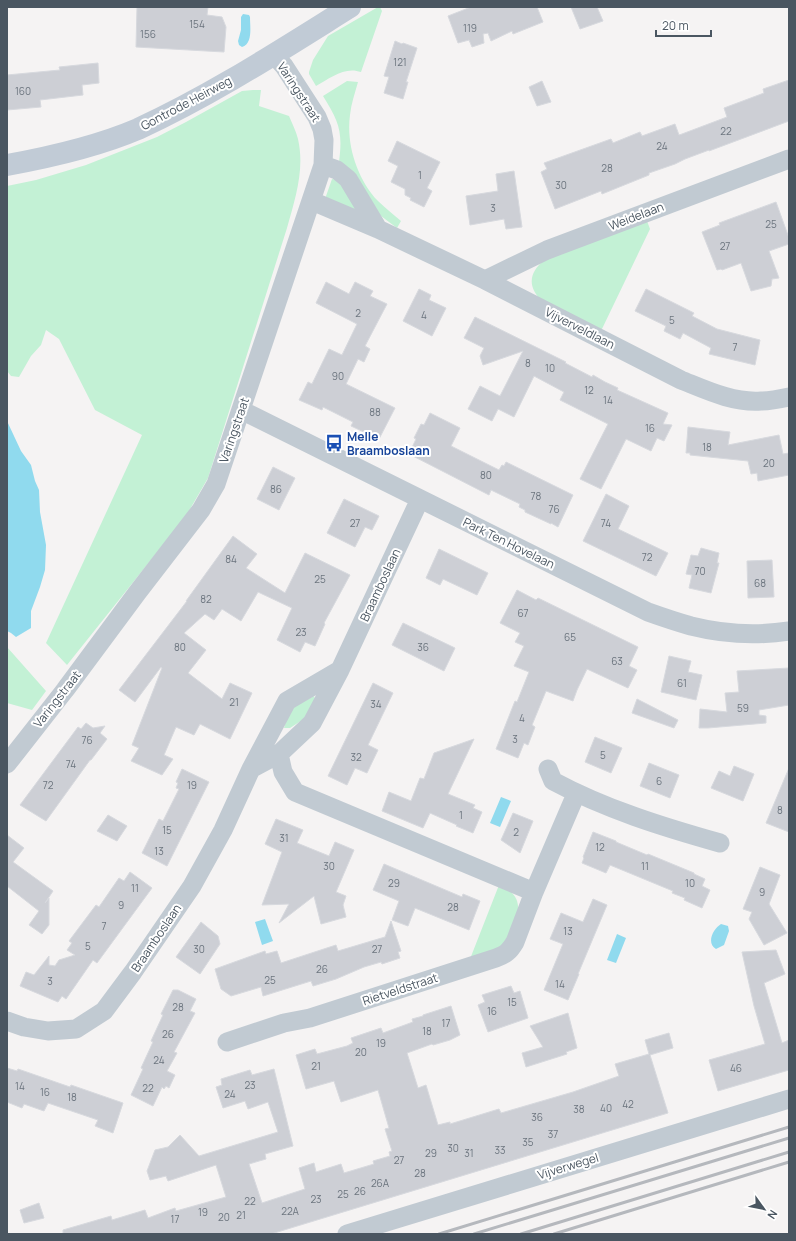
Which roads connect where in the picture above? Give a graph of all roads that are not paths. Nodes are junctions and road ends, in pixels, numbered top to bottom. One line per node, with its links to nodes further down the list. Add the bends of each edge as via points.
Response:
1 (350, 7): 2 (street, Gontrode Heirweg)
2 (273, 54): 4 (street, Varingstraat, via 284,66 317,118 324,140); 5 (street, Gontrode Heirweg, via 183,107 137,129 103,142)
3 (789, 159): 8 (street, Weidelaan, via 547,250)
4 (324, 165): 6 (street, Varingstraat); 7 (street, via 337,170 348,179)
5 (7, 166)
6 (312, 201): 7 (street, Vijverveldlaan); 10 (street, Varingstraat)
7 (378, 229): 8 (street, Vijverveldlaan)
8 (485, 280): 9 (street, Vijverveldlaan, via 681,380 712,393 738,400 761,401)
9 (789, 397)
10 (241, 410): 11 (street, Park Ten Hovelaan); 15 (street, Varingstraat, via 216,484 201,510)
11 (420, 499): 12 (street, Park Ten Hovelaan, via 648,612 691,626 726,632); 13 (street, Braamboslaan)
12 (789, 631)
13 (340, 670): 14 (street, Braamboslaan, via 312,723); 16 (street, Braamboslaan, via 287,701)
14 (279, 754): 16 (street, Braamboslaan); 20 (street, via 283,772 295,792)
15 (7, 764)
16 (251, 769): 21 (street, Braamboslaan, via 223,830 192,886 104,1011 76,1029 48,1031)
17 (548, 769): 18 (street, via 553,781)
18 (576, 794): 19 (street, via 659,825); 20 (street, Rietveldstraat)
19 (720, 844)
20 (534, 892): 22 (street, Rietveldstraat, via 515,942 506,954 310,1018 284,1023)
21 (7, 1021)
22 (227, 1042)
23 (789, 1099): 24 (street, Vijverwegel)
24 (347, 1234)

